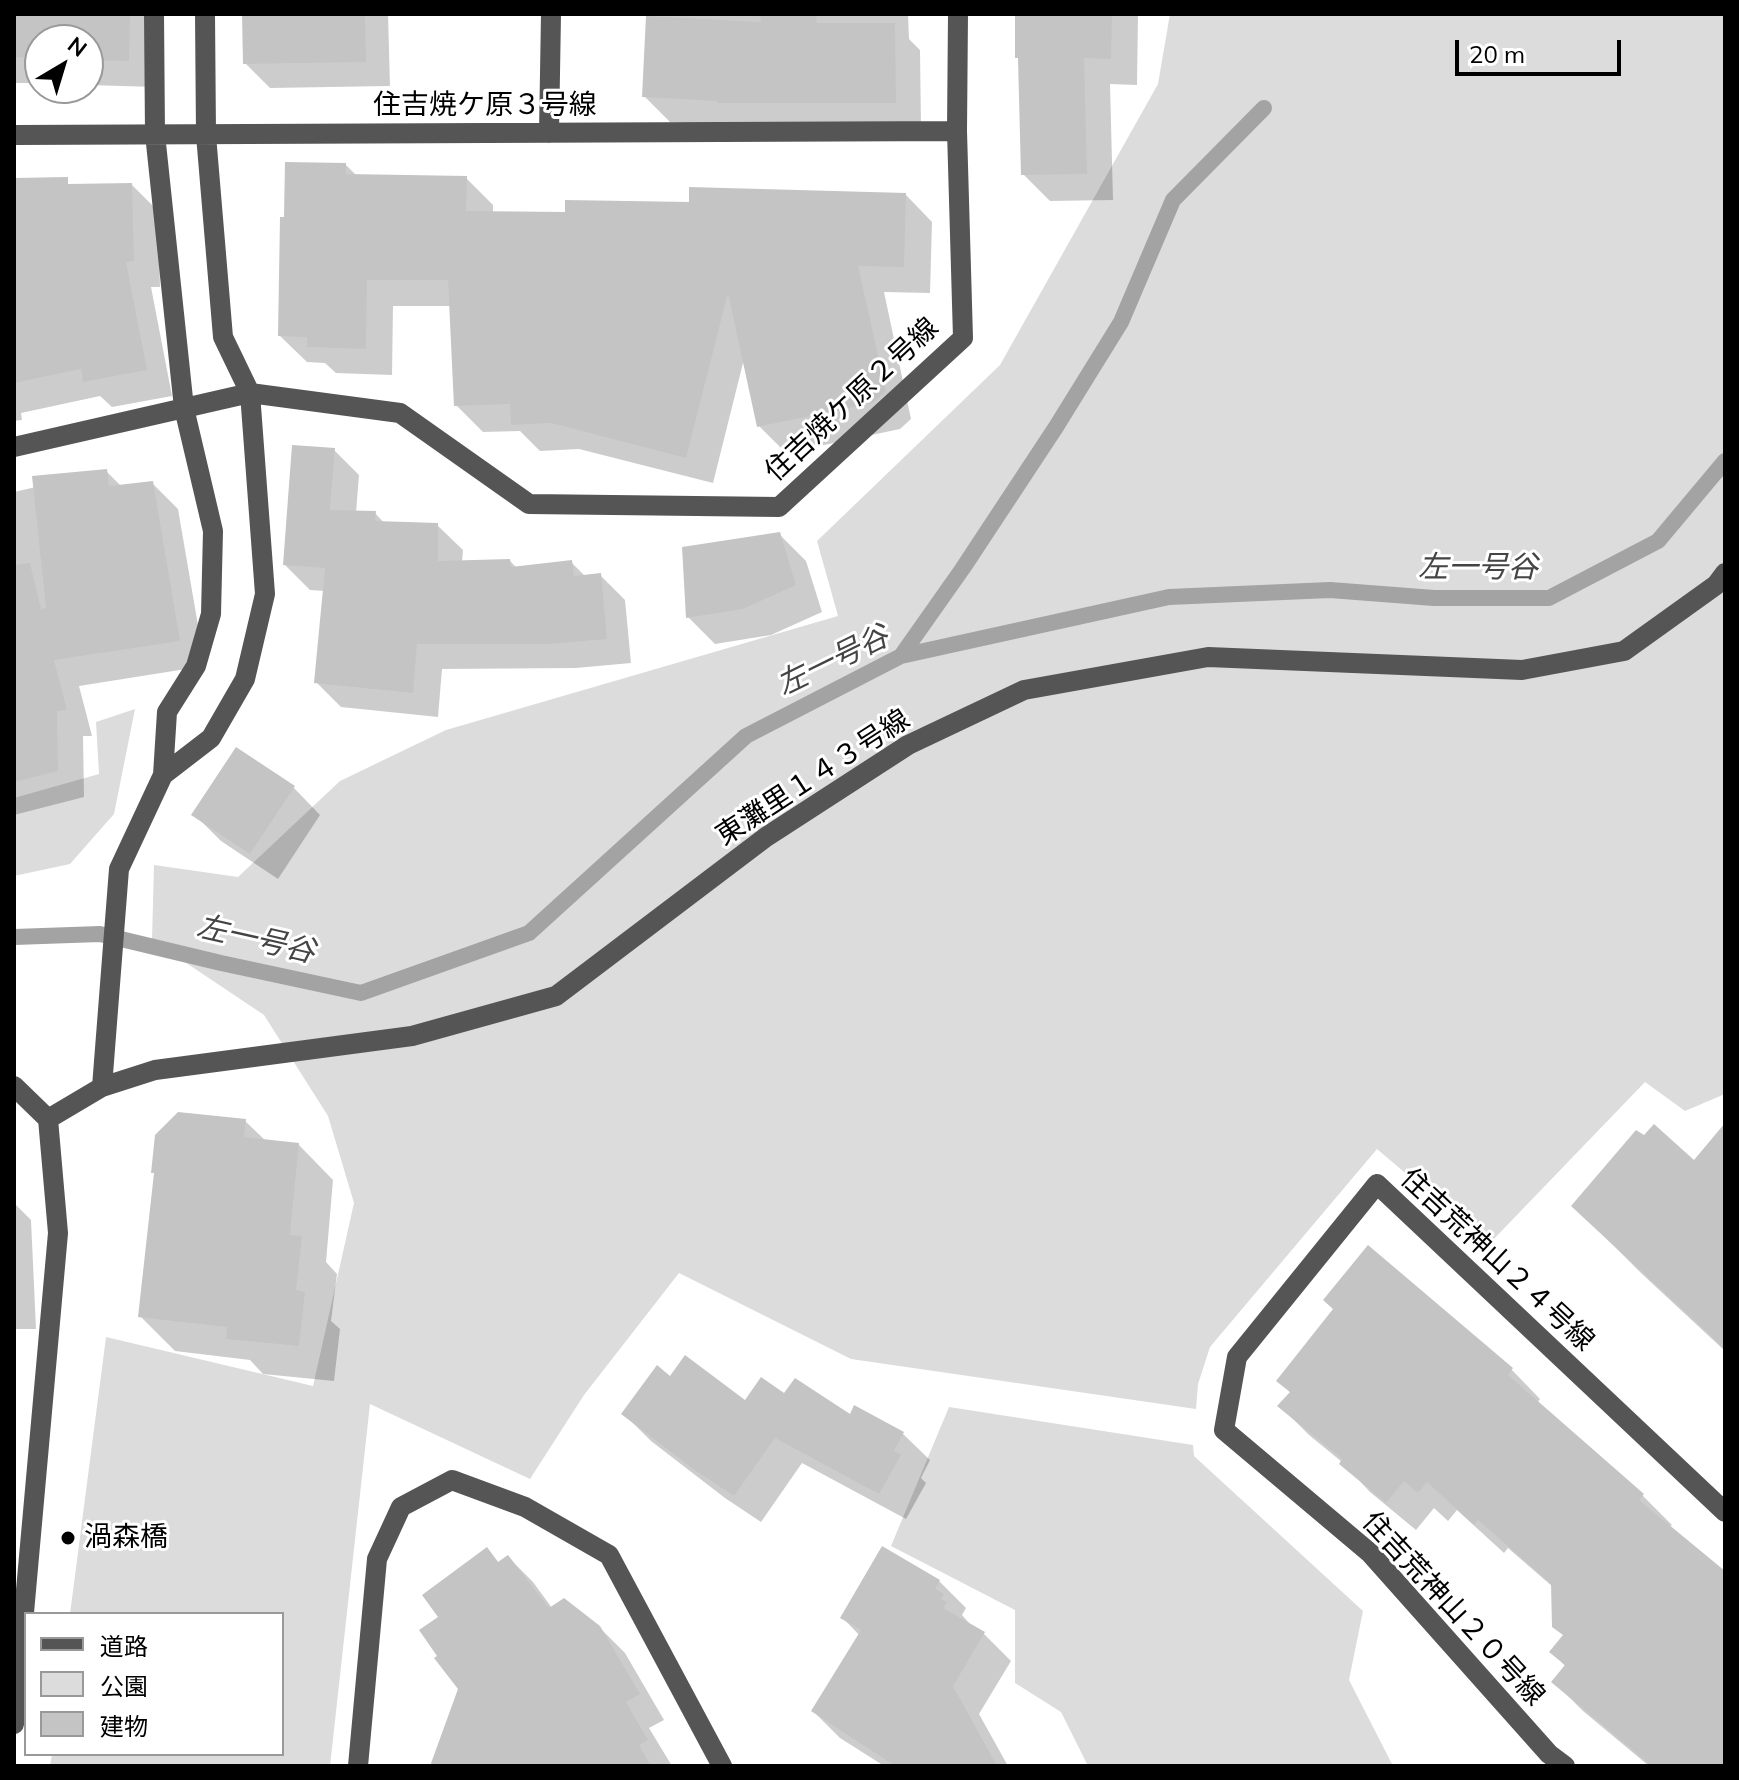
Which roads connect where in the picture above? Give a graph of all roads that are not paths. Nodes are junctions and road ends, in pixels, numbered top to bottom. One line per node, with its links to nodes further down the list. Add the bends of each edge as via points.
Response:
1 (154, 14): 7 (street)
2 (205, 14): 9 (street)
3 (551, 14): 6 (street)
4 (958, 14): 5 (street, 住吉焼ケ原２号線)
5 (957, 131): 6 (street, 住吉焼ケ原３号線); 10 (street, 住吉焼ケ原２号線, via 963,338 779,507 529,504 400,413)
6 (549, 133): 9 (street, 住吉焼ケ原３号線)
7 (155, 134): 8 (street, 住吉焼ケ原３号線); 9 (street, 住吉焼ケ原３号線); 11 (street)
8 (14, 135)
9 (206, 135): 10 (street, via 223,337)
10 (250, 393): 11 (street, 住吉焼ケ原２号線); 14 (street, via 262,608 245,679 211,738)
11 (184, 408): 12 (street, 住吉焼ケ原２号線); 14 (street, via 213,531 211,614 196,666 167,712)
12 (14, 447)
13 (1725, 573): 16 (street, 東灘里１４３号線, via 1624,651 1522,670 1208,657 1024,690 908,745 766,837 556,996 412,1036 155,1070)
14 (163, 775): 16 (street, via 119,869)
15 (14, 1086): 17 (street)
16 (102, 1087): 17 (street, 東灘里１４３号線)
17 (48, 1119): 20 (street, via 58,1233)
18 (1224, 1430): 19 (street, 住吉荒神山２４号線, via 1237,1357 1377,1184); 25 (street, 住吉荒神山２０号線, via 1370,1553)
19 (1725, 1512)
20 (24, 1612)
21 (24, 1612): 22 (street)
22 (14, 1724)
23 (358, 1766): 24 (street, via 377,1559 401,1507 452,1480 525,1507 609,1555)
24 (722, 1766)
25 (1565, 1766)

